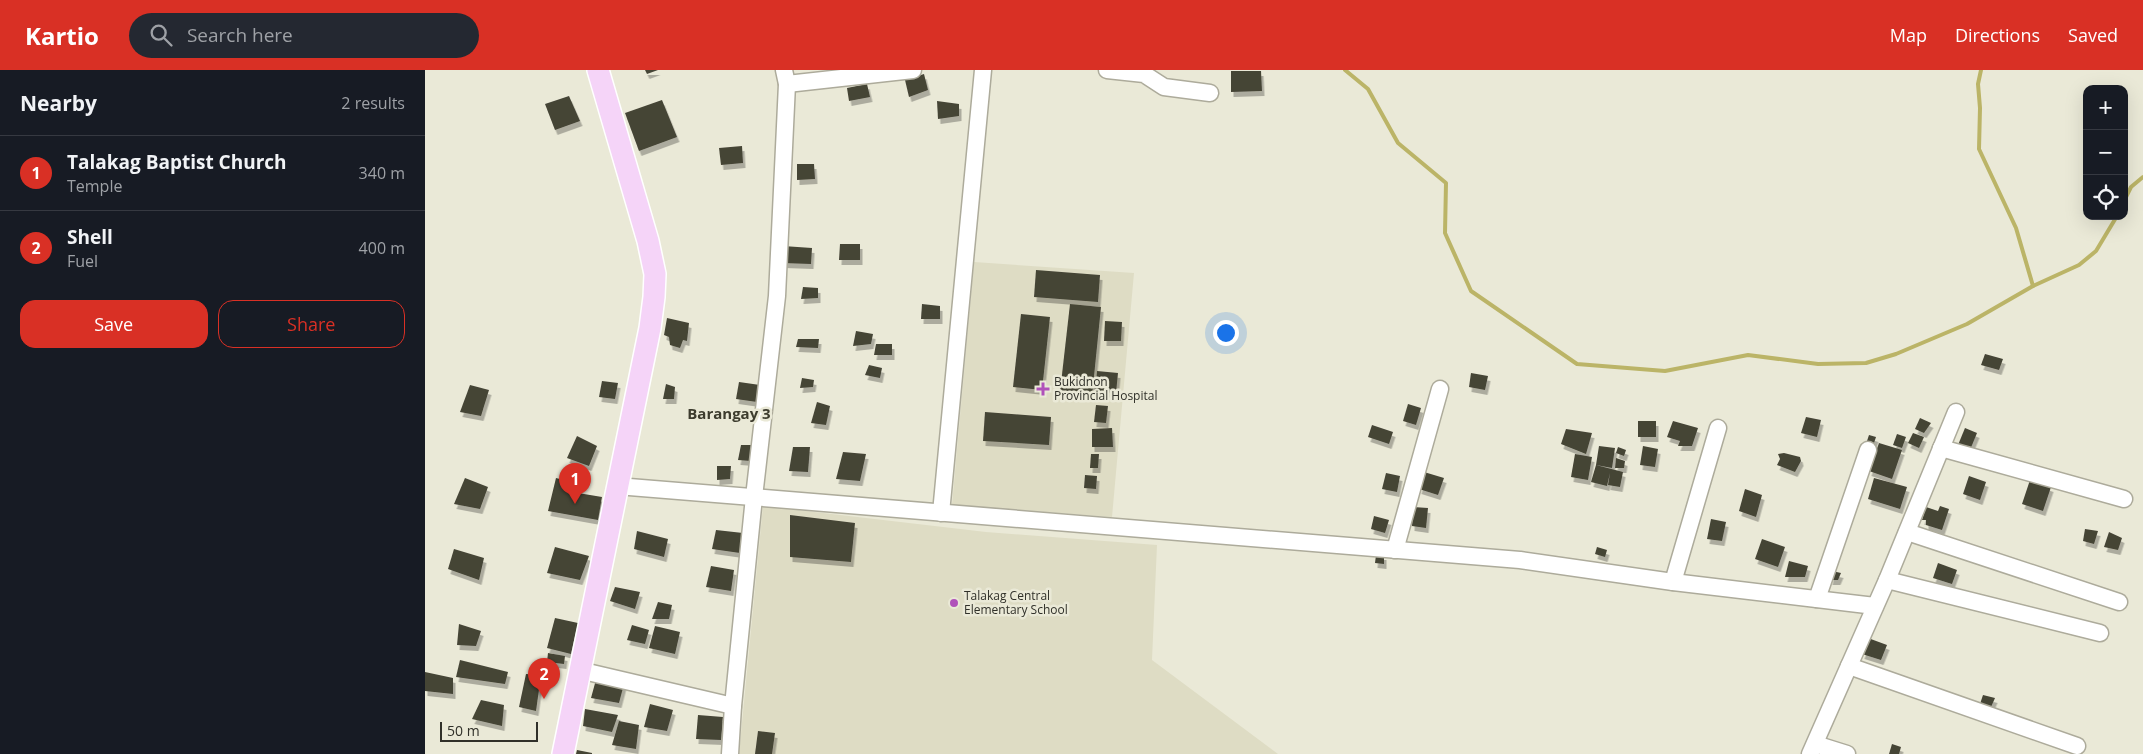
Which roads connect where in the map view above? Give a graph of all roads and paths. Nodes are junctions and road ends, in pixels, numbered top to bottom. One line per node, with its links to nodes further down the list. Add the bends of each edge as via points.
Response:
1 (598, 70): 12 (main road, via 655,274 650,328)
2 (913, 70): 5 (street)
3 (983, 70): 15 (street)
4 (1107, 70): 6 (street, via 1143,74 1164,87)
5 (786, 77): 13 (street, via 777,296)
6 (1210, 93)
7 (1440, 389): 17 (street)
8 (1956, 412): 10 (street)
9 (1718, 428): 19 (street)
10 (1941, 448): 14 (street); 16 (street)
11 (1868, 450): 20 (street)
12 (617, 486): 13 (street); 25 (main road)
13 (754, 497): 15 (street); 26 (street)
14 (2124, 499)
15 (941, 514): 17 (street)
16 (1907, 532): 18 (street); 21 (street)
17 (1395, 550): 19 (street, via 1521,560)
18 (1887, 580): 22 (street); 23 (street)
19 (1673, 582): 20 (street)
20 (1817, 599): 22 (street)
21 (2119, 602)
22 (1875, 606): 24 (street)
23 (2100, 633)
24 (1849, 666): 27 (street); 28 (street)
25 (579, 670): 26 (street); 29 (main road)
26 (733, 706): 30 (street)
27 (2077, 746)
28 (1813, 749): 31 (street)
29 (563, 754)
30 (730, 754)
31 (1847, 754)

